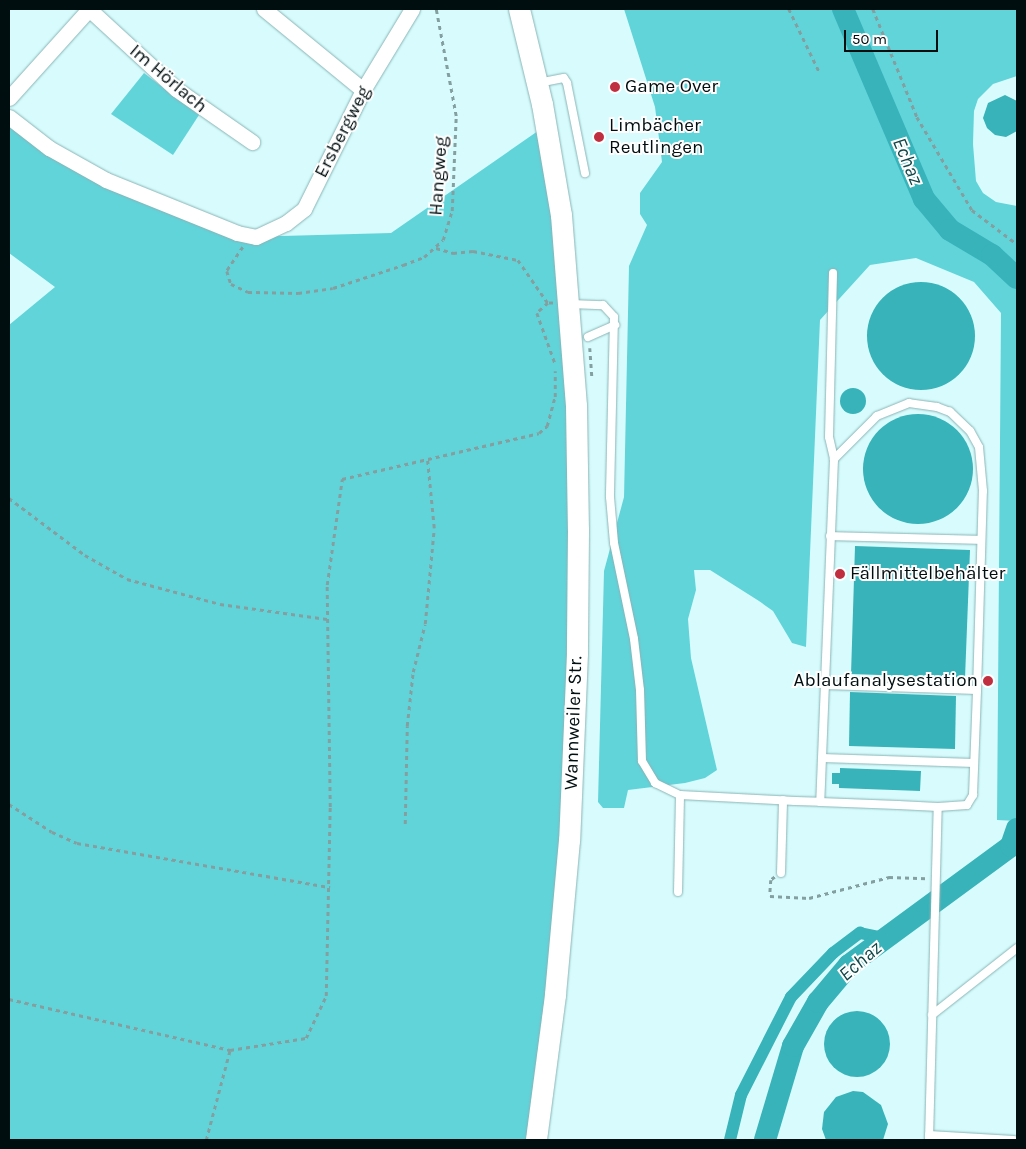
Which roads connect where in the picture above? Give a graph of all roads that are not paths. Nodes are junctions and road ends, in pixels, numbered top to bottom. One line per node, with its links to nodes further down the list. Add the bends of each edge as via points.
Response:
1 (89, 9): 7 (street); 9 (street, Im Hörlach, via 162,78)
2 (264, 9): 6 (street)
3 (412, 9): 6 (street, Ersbergweg)
4 (519, 9): 5 (main road, Wannweiler Str.)
5 (538, 83): 10 (lane, via 564,78 567,83); 12 (main road, Wannweiler Str., via 561,215)
6 (363, 90): 8 (street, Ersbergweg, via 304,209 286,223 256,237 237,233 106,180 49,148)
7 (9, 98)
8 (9, 117)
9 (252, 142)
10 (585, 173)
11 (833, 273): 15 (lane, via 829,437)
12 (570, 304): 13 (lane, via 603,305 614,317); 31 (main road, Wannweiler Str., via 578,530 576,692 562,925)
13 (615, 325): 14 (lane); 22 (lane, via 609,440 610,497 614,544 634,639 640,690 642,761 655,783)
14 (588, 337)
15 (834, 459): 16 (lane); 17 (lane, via 871,421 897,405 921,404 950,412 970,430 979,447 983,466)
16 (830, 536): 17 (lane); 18 (lane)
17 (981, 540): 19 (lane)
18 (824, 685): 19 (lane); 20 (lane)
19 (977, 690): 21 (lane)
20 (822, 758): 21 (lane); 24 (lane)
21 (974, 763): 25 (lane, via 971,801 962,807)
22 (680, 795): 23 (lane); 27 (lane)
23 (783, 800): 24 (lane); 26 (lane)
24 (820, 802): 25 (lane)
25 (938, 807): 29 (lane)
26 (781, 873)
27 (678, 892)
28 (1017, 948): 29 (lane)
29 (932, 1015): 30 (lane)
30 (929, 1138): 32 (lane)
31 (536, 1140)
32 (1014, 1140)

